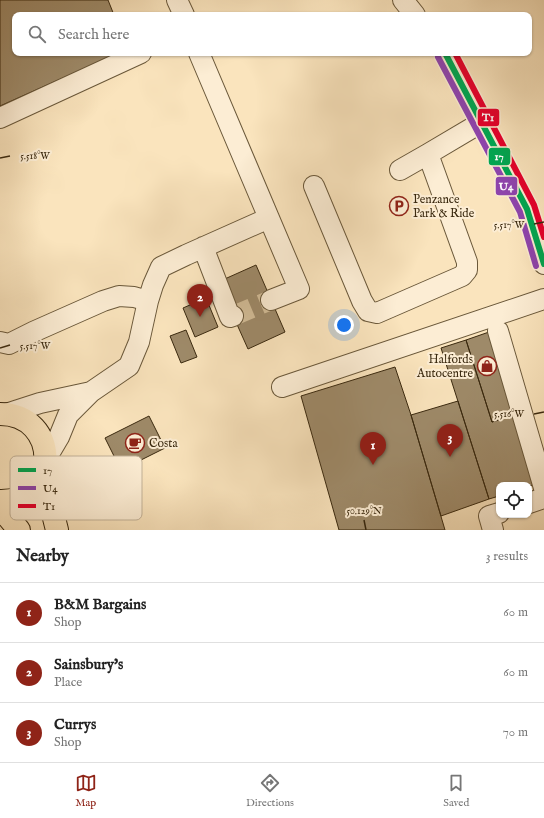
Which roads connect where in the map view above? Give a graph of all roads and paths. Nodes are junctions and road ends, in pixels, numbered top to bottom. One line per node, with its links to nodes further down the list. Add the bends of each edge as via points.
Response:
1 (177, 0): 3 (street)
2 (403, 0): 4 (street)
3 (183, 12)
4 (413, 12)
5 (134, 56): 8 (street)
6 (200, 56): 13 (street)
7 (447, 56): 9 (street)
8 (0, 118)
9 (482, 122): 10 (street); 15 (street, via 526,208)
10 (428, 154): 11 (street); 12 (street, via 467,262 467,270 462,276 377,313 368,311 362,301)
11 (400, 170)
12 (314, 186)
13 (269, 218): 14 (street); 17 (street, via 298,289)
14 (202, 247): 18 (street, via 161,268); 19 (street, via 230,317)
15 (544, 264)
16 (544, 299): 22 (street)
17 (271, 300)
18 (148, 301): 21 (street, via 120,296 103,301 9,344); 23 (street, via 139,342 129,366)
19 (233, 316)
20 (498, 331): 27 (street)
21 (0, 342)
22 (282, 387)
23 (91, 392): 24 (street); 26 (street, via 68,415)
24 (2, 414): 25 (highway, via 25,421 37,431 44,444)
25 (45, 456)
26 (49, 456)
27 (544, 488)
28 (544, 498): 31 (street)
29 (0, 501): 30 (highway)
30 (10, 502)
31 (532, 502)
32 (0, 511): 34 (highway)
33 (496, 514): 39 (street, via 488,516)
34 (10, 519)
35 (11, 520): 37 (highway)
36 (54, 520): 38 (highway)
37 (19, 530)
38 (57, 530)
39 (493, 530)

